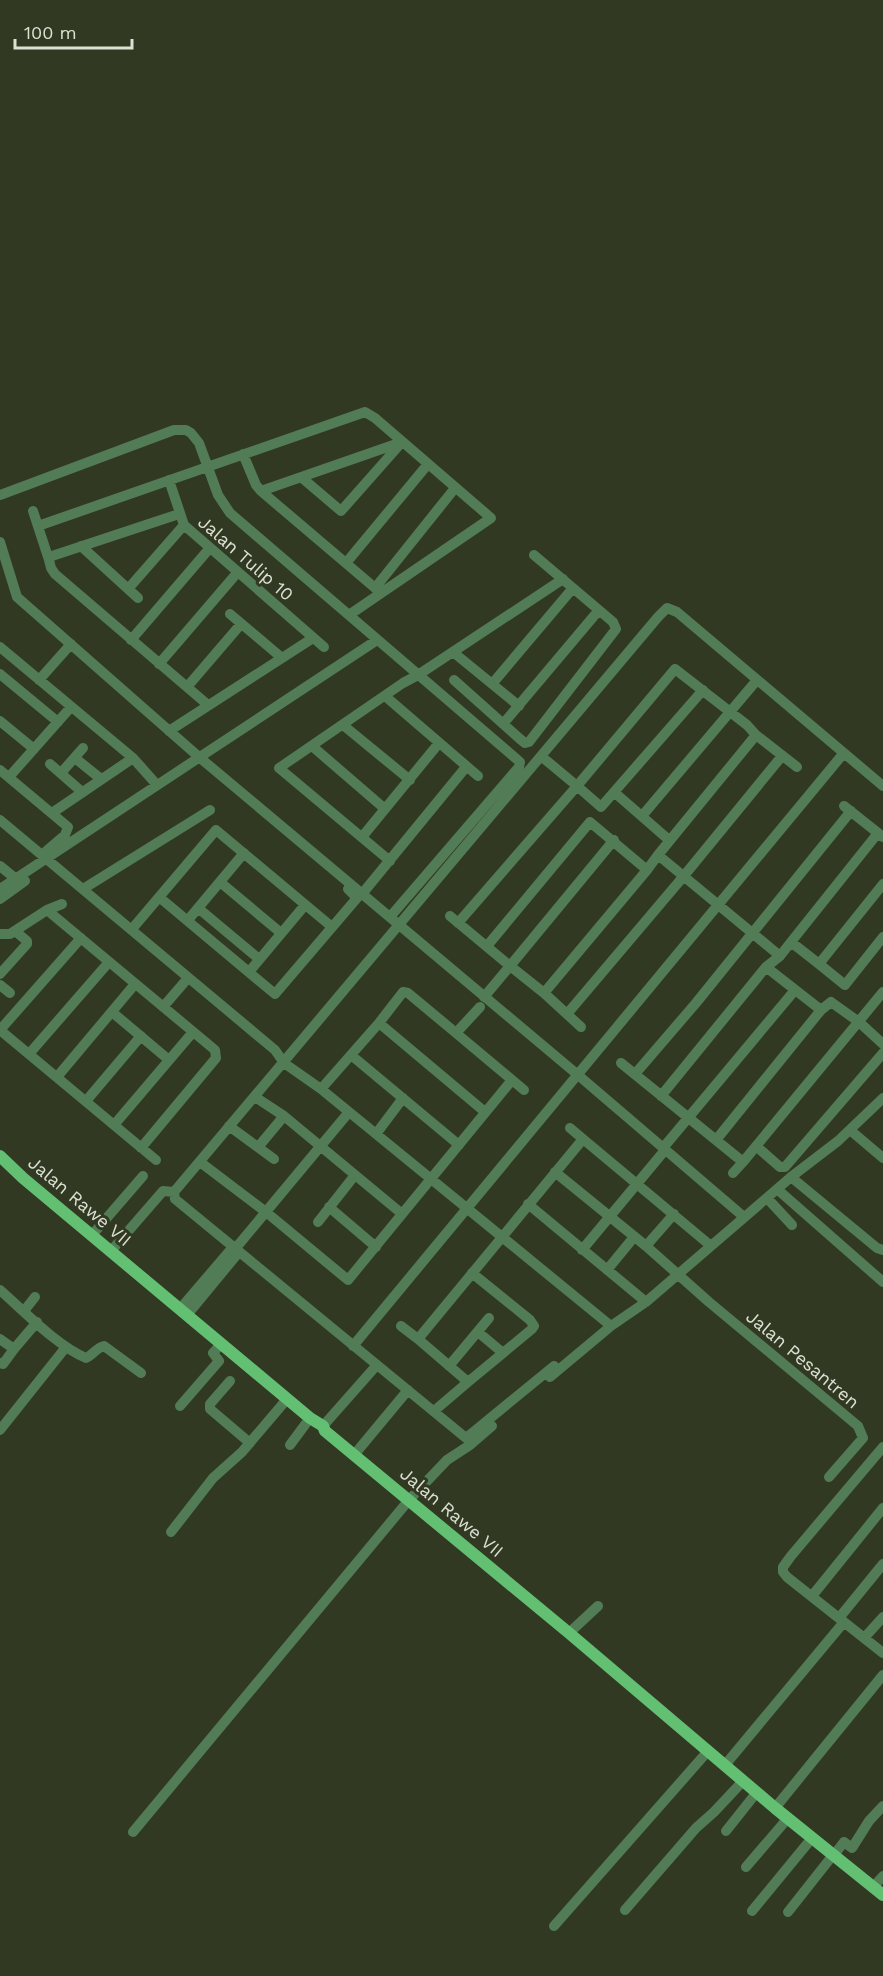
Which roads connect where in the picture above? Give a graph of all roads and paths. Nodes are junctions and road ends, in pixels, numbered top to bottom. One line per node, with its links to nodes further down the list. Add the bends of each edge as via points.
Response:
1 (402, 442): 2 (street, via 365,412); 3 (street); 5 (street); 5 (street, via 341,511)
2 (243, 454): 4 (street); 8 (street)
3 (428, 464): 7 (street); 19 (street)
4 (207, 466): 6 (street); 9 (street, via 191,433 174,430); 28 (street, via 230,513)
5 (301, 477): 8 (street)
6 (169, 480): 11 (street, Jalan Tulip 10); 13 (street)
7 (455, 488): 24 (street); 24 (street, via 490,518)
8 (261, 491): 19 (street)
9 (0, 495)
10 (33, 511): 13 (street)
11 (179, 514): 12 (street, Jalan Tulip 10); 15 (street)
12 (184, 525): 16 (street, Jalan Tulip 10); 23 (street)
13 (38, 526): 18 (street)
14 (0, 542): 33 (street, via 17,597)
15 (81, 546): 18 (street); 23 (street)
16 (209, 549): 20 (street, Jalan Tulip 10); 31 (street)
17 (534, 555): 21 (street)
18 (49, 560): 31 (street, via 53,571)
19 (346, 563): 24 (street)
20 (237, 573): 30 (street, Jalan Tulip 10); 38 (street)
21 (562, 579): 22 (street); 36 (street)
22 (573, 588): 26 (street); 44 (street)
23 (128, 589): 25 (street)
24 (378, 591): 28 (street)
25 (138, 598)
26 (599, 610): 49 (street); 54 (street, via 616,629 529,742 525,743)
27 (230, 614): 29 (street)
28 (349, 615): 32 (street)
29 (241, 624): 37 (street); 45 (street)
30 (313, 638): 34 (street, Jalan Tulip 10); 37 (street)
31 (131, 640): 38 (street)
32 (377, 640): 40 (street); 65 (street)
33 (71, 644): 41 (street); 56 (street)
34 (324, 647)
35 (1, 650): 41 (street)
36 (453, 652): 40 (street); 44 (street)
37 (282, 658): 48 (street)
38 (159, 664): 45 (street)
39 (0, 674): 53 (street)
40 (418, 675): 47 (street); 113 (street, via 520,764)
41 (39, 680): 50 (street)
42 (454, 680): 54 (street)
43 (757, 680): 51 (street); 62 (street); 63 (street, via 668,608)
44 (492, 684): 49 (street)
45 (187, 687): 48 (street)
46 (703, 690): 51 (street); 77 (street, via 677,669 673,670); 80 (street)
47 (385, 696): 55 (street); 58 (street)
48 (208, 705): 56 (street)
49 (519, 706): 54 (street)
50 (71, 707): 53 (street); 67 (street)
51 (731, 712): 57 (street); 85 (street)
52 (0, 721): 61 (street)
53 (58, 722): 61 (street)
54 (503, 724)
55 (343, 725): 59 (street); 75 (street)
56 (169, 731): 65 (street)
57 (756, 735): 64 (street); 91 (street)
58 (439, 743): 69 (street); 75 (street)
59 (312, 746): 82 (street); 89 (street, via 279,768)
60 (83, 748): 66 (street)
61 (34, 749): 72 (street)
62 (843, 754): 78 (street); 109 (street)
63 (541, 756): 77 (street); 113 (street)
64 (782, 756): 70 (street); 98 (street)
65 (199, 757): 76 (street); 104 (street)
66 (75, 758): 71 (street); 74 (street)
67 (133, 758): 74 (street); 76 (street)
68 (50, 764): 71 (street)
69 (466, 767): 73 (street); 95 (street)
70 (797, 767)
71 (61, 773): 79 (street)
72 (4, 774): 84 (street)
73 (478, 776)
74 (101, 779): 79 (street)
75 (410, 780): 82 (street)
76 (157, 785): 94 (street)
77 (577, 786): 81 (street); 123 (street, via 454,919)
78 (883, 786)
79 (82, 792): 84 (street)
80 (614, 792): 81 (street); 85 (street)
81 (601, 807): 87 (street)
82 (385, 809): 89 (street)
83 (210, 810): 102 (street)
84 (52, 813): 94 (street, via 68,827 68,832)
85 (642, 816): 91 (street)
86 (0, 820): 94 (street)
87 (590, 822): 90 (street); 123 (street)
88 (880, 835): 118 (street, via 847,808); 122 (street)
89 (362, 837): 95 (street)
90 (614, 840): 97 (street); 128 (street)
91 (669, 840): 93 (street)
92 (244, 854): 100 (street); 105 (street, via 212,826); 108 (street)
93 (658, 855): 97 (street); 98 (street)
94 (48, 858): 99 (street); 102 (street); 106 (street)
95 (390, 861): 104 (street)
96 (0, 866): 99 (street)
97 (646, 870): 138 (street)
98 (683, 877): 109 (street); 145 (street)
99 (16, 879): 103 (street)
100 (220, 882): 110 (street); 117 (street)
101 (883, 884): 127 (street)
102 (83, 889): 115 (street)
103 (0, 890)
104 (360, 896): 113 (street); 114 (street)
105 (159, 897): 112 (street); 115 (street)
106 (0, 898)
107 (62, 904): 111 (street)
108 (305, 905): 114 (street); 117 (street)
109 (718, 905): 118 (street); 161 (street)
110 (198, 908): 112 (street); 125 (street)
111 (48, 910): 116 (street); 121 (street)
112 (188, 920): 130 (street)
113 (395, 924): 140 (street); 159 (street)
114 (332, 927): 130 (street, via 275,994)
115 (132, 929): 132 (street)
116 (15, 931): 119 (street); 131 (street, via 27,944)
117 (281, 933): 125 (street)
118 (753, 933): 124 (street); 160 (street)
119 (0, 934)
120 (883, 937): 135 (street)
121 (81, 938): 126 (street); 149 (street)
122 (791, 942): 124 (street); 127 (street)
123 (487, 946): 128 (street)
124 (780, 956): 129 (street)
125 (259, 959): 130 (street)
126 (109, 962): 133 (street); 155 (street)
127 (819, 964): 135 (street)
128 (510, 966): 138 (street); 140 (street)
129 (766, 967): 136 (street); 166 (street)
130 (249, 972)
131 (0, 974)
132 (188, 978): 142 (street); 159 (street, via 275,1050)
133 (135, 984): 142 (street); 144 (street)
134 (0, 985): 137 (street)
135 (845, 985): 141 (street)
136 (795, 990): 143 (street); 174 (street)
137 (10, 993)
138 (544, 993): 145 (street)
139 (883, 993): 146 (street)
140 (482, 1002): 151 (street); 161 (street)
141 (831, 1002): 143 (street); 146 (street)
142 (163, 1007): 150 (street)
143 (821, 1010): 181 (street)
144 (112, 1012): 152 (street); 162 (street)
145 (567, 1014): 148 (street)
146 (859, 1022): 153 (street); 185 (street)
147 (379, 1023): 151 (street, via 405,992); 156 (street); 172 (street)
148 (581, 1027)
149 (0, 1030): 155 (street)
150 (193, 1032): 157 (street); 186 (street, via 214,1050 216,1058)
151 (456, 1033): 163 (street)
152 (141, 1036): 157 (street); 170 (street)
153 (883, 1044)
154 (883, 1053): 185 (street, via 785,1167)
155 (29, 1054): 162 (street)
156 (351, 1055): 164 (street); 168 (street)
157 (169, 1060): 175 (street)
158 (621, 1063): 160 (street)
159 (284, 1064): 164 (street); 167 (street)
160 (635, 1074): 166 (street)
161 (578, 1075): 187 (street); 206 (street)
162 (57, 1077): 170 (street)
163 (512, 1080): 165 (street); 172 (street)
164 (321, 1089): 171 (street)
165 (524, 1090)
166 (661, 1096): 174 (street)
167 (255, 1097): 173 (street); 176 (street)
168 (403, 1098): 179 (street); 182 (street)
169 (883, 1098): 178 (street)
170 (86, 1101): 175 (street)
171 (349, 1112): 179 (street); 184 (street)
172 (485, 1112): 182 (street)
173 (284, 1116): 183 (street); 184 (street)
174 (688, 1118): 181 (street); 187 (street)
175 (114, 1125): 186 (street)
176 (229, 1126): 183 (street); 192 (street)
177 (570, 1128): 180 (street)
178 (850, 1130): 189 (street); 198 (street)
179 (375, 1134): 199 (street)
180 (583, 1139): 194 (street); 200 (street)
181 (716, 1140): 193 (street)
182 (459, 1145): 199 (street)
183 (259, 1146): 190 (street)
184 (320, 1146): 196 (street); 207 (street)
185 (756, 1146): 193 (street)
186 (141, 1148): 191 (street)
187 (664, 1149): 200 (street); 211 (street)
188 (0, 1156): 214 (main road, Jalan Rawe VII)
189 (883, 1158)
190 (274, 1159)
191 (156, 1160)
192 (200, 1162): 202 (street); 207 (street)
193 (742, 1162): 195 (street)
194 (555, 1172): 204 (street); 210 (street)
195 (733, 1173)
196 (355, 1175): 205 (street); 208 (street)
197 (142, 1176): 214 (street)
198 (791, 1177): 201 (street); 222 (street)
199 (432, 1180): 206 (street); 208 (street)
200 (636, 1184): 209 (street); 210 (street)
201 (777, 1189): 203 (street); 227 (street)
202 (174, 1192): 220 (street, via 175,1198); 223 (street, via 163,1191)
203 (767, 1198): 211 (street); 213 (street)
204 (528, 1204): 215 (street); 221 (street)
205 (328, 1207): 212 (street); 219 (street)
206 (467, 1208): 215 (street); 241 (street)
207 (266, 1212): 219 (street, via 348,1280); 220 (street)
208 (401, 1213): 219 (street)
209 (674, 1214): 217 (street); 218 (street)
210 (609, 1217): 216 (street); 221 (street)
211 (744, 1217): 218 (street)
212 (318, 1222)
213 (792, 1225)
214 (92, 1235): 223 (main road, Jalan Rawe VII)
215 (501, 1236): 225 (street); 236 (street)
216 (634, 1237): 217 (street); 224 (street)
217 (646, 1246): 226 (street)
218 (711, 1246): 226 (street)
219 (376, 1247)
220 (236, 1249): 232 (street); 241 (street)
221 (582, 1250): 224 (street)
222 (883, 1250)
223 (111, 1251): 232 (main road, Jalan Rawe VII)
224 (607, 1270): 230 (street)
225 (472, 1273): 239 (street); 244 (street, via 534,1326)
226 (678, 1275): 230 (street); 264 (street, Jalan Pesantren, via 858,1426 863,1438)
227 (883, 1282)
228 (0, 1290): 231 (street)
229 (35, 1298): 231 (street)
230 (646, 1302): 236 (street)
231 (24, 1311): 234 (street)
232 (184, 1312): 240 (main road, Jalan Rawe VII)
233 (489, 1318): 237 (street)
234 (37, 1322): 242 (street); 243 (street)
235 (401, 1326): 239 (street)
236 (611, 1326): 265 (street, via 470,1446 447,1460)
237 (478, 1332): 244 (street); 247 (street)
238 (0, 1339): 243 (street)
239 (418, 1339): 247 (street)
240 (221, 1344): 253 (main road, Jalan Rawe VII); 254 (street, via 213,1353 219,1360)
241 (353, 1346): 246 (street)
242 (66, 1347): 249 (street, via 86,1358 104,1346); 256 (street)
243 (14, 1349): 245 (street)
244 (503, 1353): 251 (street)
245 (0, 1364)
246 (376, 1366): 252 (street); 258 (street)
247 (450, 1366): 251 (street)
248 (554, 1366): 255 (street, via 467,1438)
249 (141, 1373)
250 (230, 1380): 260 (street, via 210,1409)
251 (468, 1382): 255 (street)
252 (408, 1390): 255 (street); 263 (street)
253 (287, 1399): 257 (main road, Jalan Rawe VII); 260 (street)
254 (180, 1406)
255 (434, 1411)
256 (4, 1415): 259 (street)
257 (310, 1418): 258 (main road, Jalan Rawe VII); 261 (street)
258 (323, 1426): 263 (main road, Jalan Rawe VII)
259 (0, 1430)
260 (249, 1443): 267 (street, via 213,1478)
261 (290, 1445)
262 (882, 1450): 269 (street, via 783,1568 787,1577)
263 (354, 1455): 265 (main road, Jalan Rawe VII)
264 (829, 1477)
265 (409, 1500): 273 (main road, Jalan Rawe VII); 285 (street)
266 (883, 1508): 269 (street)
267 (171, 1532)
268 (883, 1564): 272 (street)
269 (812, 1596): 272 (street)
270 (598, 1606): 273 (street)
271 (883, 1617): 274 (street)
272 (842, 1620): 274 (street); 278 (street)
273 (569, 1633): 277 (main road, Jalan Rawe VII)
274 (864, 1638): 275 (street)
275 (883, 1653)
276 (883, 1675): 282 (street)
277 (708, 1751): 278 (main road, Jalan Rawe VII); 295 (street)
278 (725, 1765): 279 (main road, Jalan Rawe VII)
279 (743, 1780): 280 (main road, Jalan Rawe VII); 292 (street)
280 (757, 1792): 282 (main road, Jalan Rawe VII); 284 (street)
281 (883, 1806): 287 (street, via 852,1848 844,1842)
282 (775, 1808): 283 (main road, Jalan Rawe VII)
283 (788, 1818): 286 (main road, Jalan Rawe VII); 288 (street)
284 (726, 1831)
285 (132, 1832)
286 (812, 1838): 287 (main road, Jalan Rawe VII); 293 (street)
287 (834, 1855): 290 (main road, Jalan Rawe VII); 294 (street)
288 (746, 1867)
289 (883, 1876): 290 (street)
290 (873, 1887): 291 (main road, Jalan Rawe VII)
291 (883, 1895)
292 (625, 1910)
293 (752, 1911)
294 (788, 1912)
295 (554, 1926)

